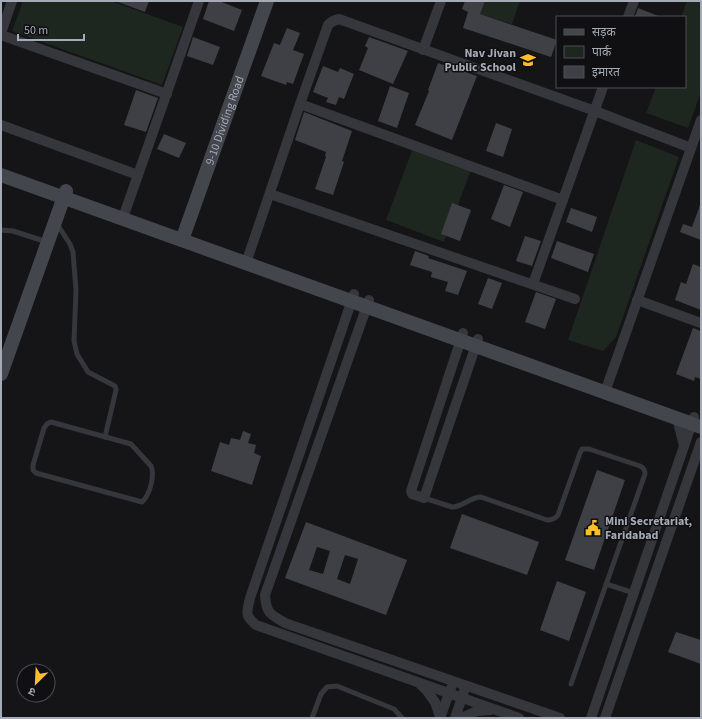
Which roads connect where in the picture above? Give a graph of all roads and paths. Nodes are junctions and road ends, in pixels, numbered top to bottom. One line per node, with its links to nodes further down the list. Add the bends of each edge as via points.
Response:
1 (12, 1): 7 (street)
2 (199, 1): 10 (street)
3 (267, 1): 25 (street, 9-10 Dividing Road)
4 (441, 1): 8 (street)
5 (634, 1): 6 (street)
6 (628, 16)
7 (1, 34): 10 (street)
8 (424, 50): 11 (street, via 339,19 331,21); 12 (street)
9 (603, 88): 12 (street)
10 (167, 94): 18 (street)
11 (300, 104): 20 (street); 21 (street)
12 (595, 111): 15 (street); 21 (street)
13 (701, 120): 15 (street)
14 (1, 126): 18 (street)
15 (691, 148): 31 (street)
16 (1, 168): 19 (street)
17 (1, 175): 19 (street)
18 (138, 175): 22 (street)
19 (65, 194): 22 (street); 23 (street); 25 (street)
20 (270, 194): 27 (street); 28 (street)
21 (563, 200): 28 (street)
22 (125, 212): 25 (street)
23 (55, 222): 26 (street); 40 (lane, via 73,252 76,290 74,341 77,354 88,372 115,386 116,390)
24 (1, 230): 26 (lane)
25 (183, 237): 27 (street)
26 (48, 242): 36 (street)
27 (247, 260): 29 (street)
28 (533, 284): 30 (street)
29 (353, 298): 32 (street); 48 (street, via 247,612 249,620 256,625)
30 (575, 299)
31 (638, 300): 33 (street); 37 (street)
32 (368, 303): 34 (street); 47 (street, via 265,595 266,606 272,615 285,623)
33 (701, 323)
34 (462, 337): 35 (street); 44 (street, via 411,491 412,494)
35 (477, 342): 37 (street); 44 (street)
36 (1, 374)
37 (606, 389): 38 (street); 39 (street)
38 (677, 418): 39 (street); 42 (street)
39 (697, 422): 42 (street)
40 (105, 437): 40 (lane, via 131,444 151,466 153,476 146,498 142,502 36,473 33,470 44,428 51,422)
41 (701, 442): 43 (street)
42 (684, 446): 46 (street)
43 (699, 452): 62 (street)
44 (424, 498): 45 (lane, via 457,507 475,497 481,497 551,520 558,515 582,449 586,448 640,466 644,468 645,474)
45 (606, 584): 46 (lane); 49 (lane)
46 (634, 593): 61 (street)
47 (453, 681): 50 (street); 51 (street)
48 (419, 683): 51 (street); 57 (street, via 435,702)
49 (571, 684)
50 (466, 686): 52 (street); 60 (street)
51 (449, 693): 52 (street); 57 (street)
52 (462, 698): 53 (street); 58 (street)
53 (496, 710): 54 (street); 59 (street, via 477,711)
54 (515, 717)
55 (312, 718): 56 (lane, via 321,694 327,687 337,686 394,709)
56 (402, 718)
57 (440, 718)
58 (455, 718)
59 (461, 718)
60 (560, 718)
61 (591, 718)
62 (605, 718)

